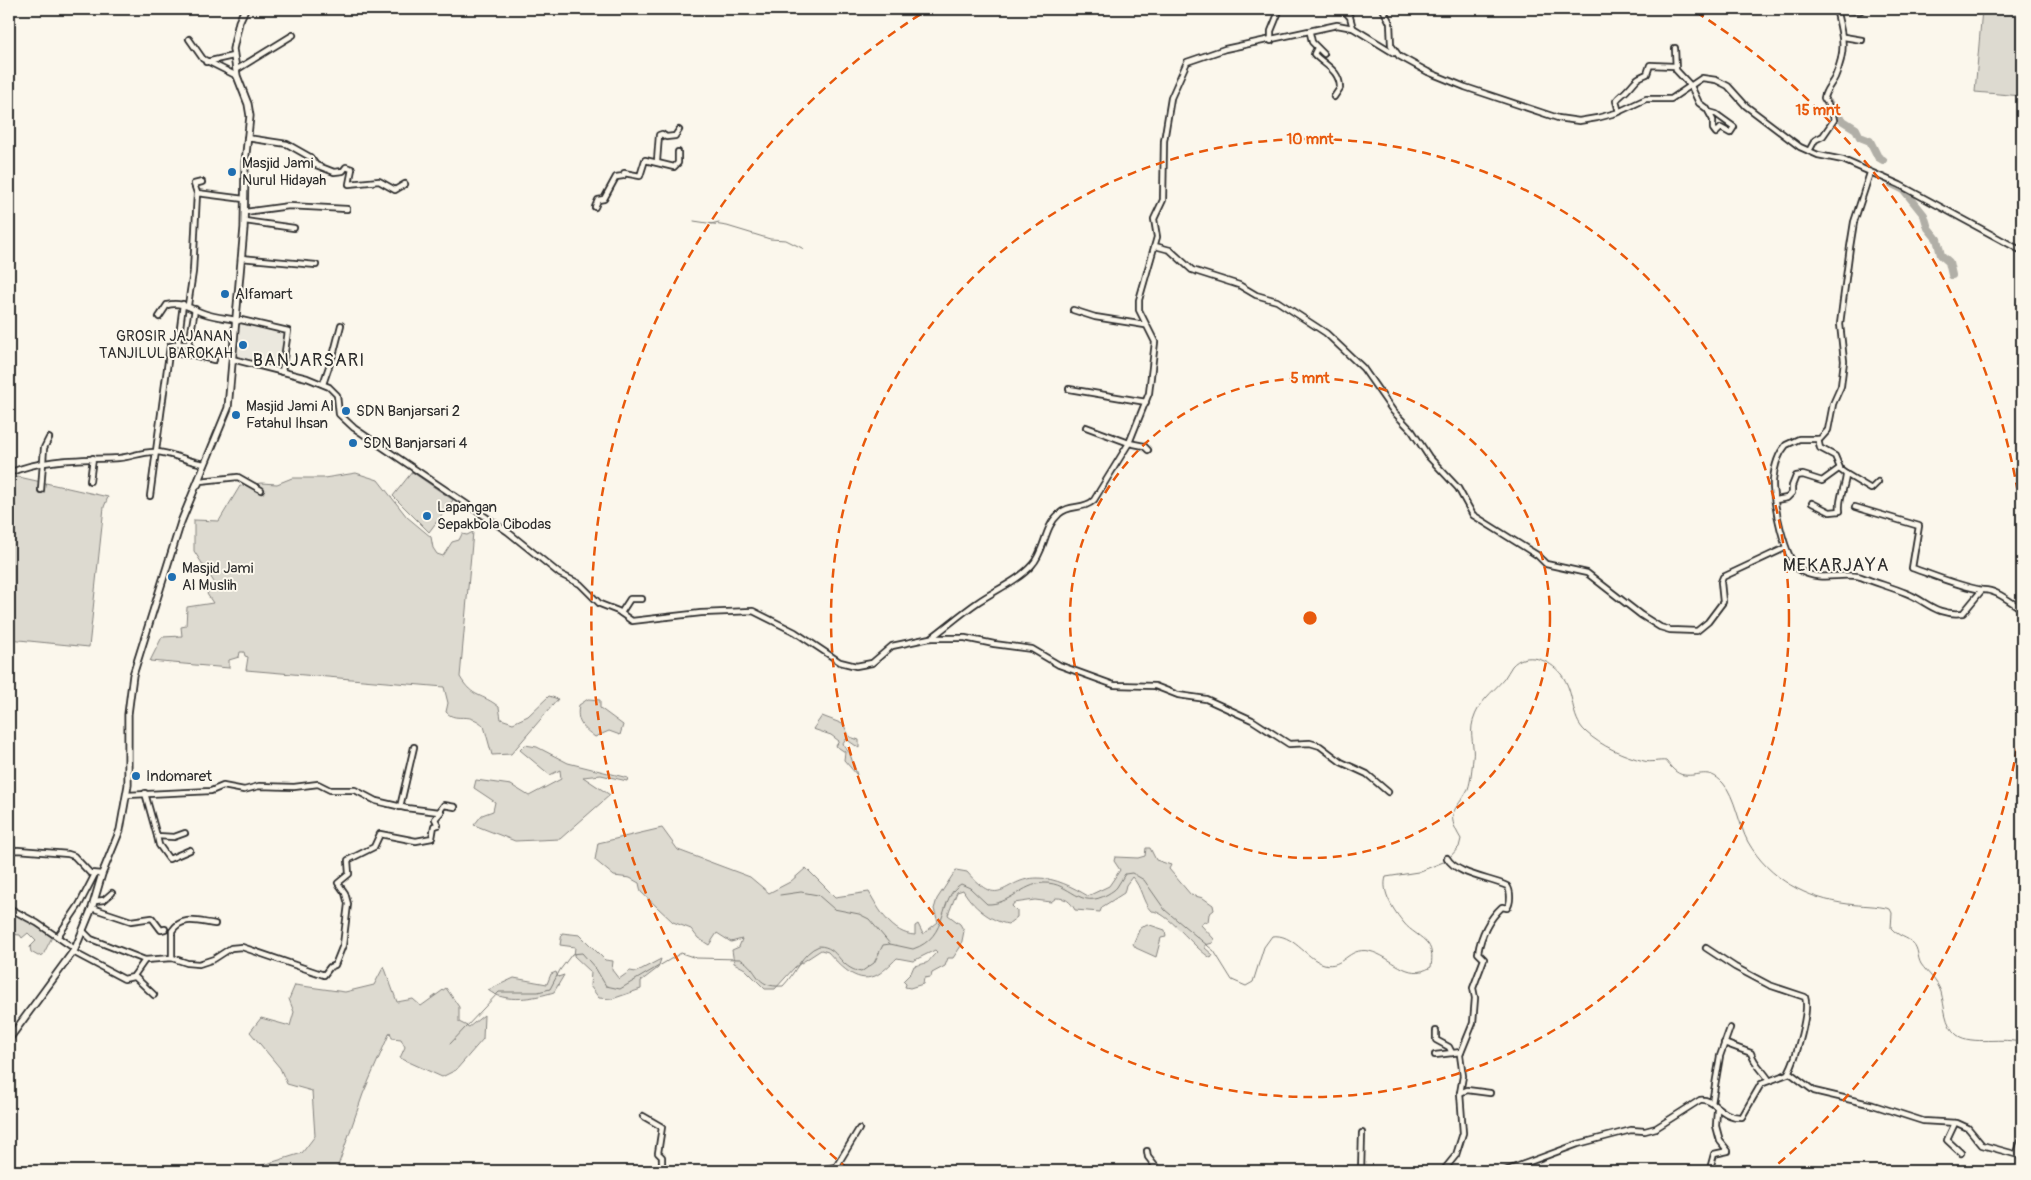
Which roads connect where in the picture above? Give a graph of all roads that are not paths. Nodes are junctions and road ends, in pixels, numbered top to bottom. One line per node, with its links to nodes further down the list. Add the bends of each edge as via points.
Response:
1 (245, 9): 20 (main road, via 235,37)
2 (1280, 9): 15 (street, via 1271,31)
3 (1344, 9): 9 (street)
4 (1383, 9): 18 (street, via 1390,23 1390,42)
5 (1837, 9): 6 (street); 12 (street)
6 (1863, 9)
7 (1873, 9): 8 (street)
8 (1879, 9)
9 (1353, 28): 10 (street, via 1334,26); 18 (street)
10 (1310, 32): 15 (street); 16 (street)
11 (294, 35): 23 (street)
12 (1844, 37): 14 (street); 30 (street, via 1836,74 1824,95 1834,120)
13 (189, 39): 21 (street)
14 (1862, 40)
15 (1271, 41): 43 (street, via 1225,49 1186,64 1171,98 1164,141 1163,200 1154,219)
16 (1317, 48): 19 (street); 25 (street, via 1314,54 1331,68 1338,79 1340,88)
17 (1676, 48): 22 (street)
18 (1394, 53): 26 (street, via 1437,76 1558,118 1579,121)
19 (1324, 54)
20 (233, 56): 21 (street); 23 (main road)
21 (206, 62): 23 (street)
22 (1674, 66): 24 (street); 26 (street, via 1650,65 1647,74 1635,79 1616,101)
23 (236, 73): 29 (main road, via 249,110)
24 (1691, 86): 26 (street, via 1672,99 1646,99); 27 (street, via 1699,103); 30 (street, via 1704,78 1719,81 1786,138)
25 (1334, 96)
26 (1619, 112)
27 (1709, 112): 27 (street, via 1716,133 1721,128 1730,133 1734,126)
28 (679, 130): 32 (street, via 675,136 659,135)
29 (247, 138): 35 (street, via 287,144 310,157 316,165 334,172 343,171 346,167 352,169 350,184 379,181 395,190); 37 (main road)
30 (1809, 151): 33 (street, via 1843,160)
31 (678, 152): 32 (street, via 678,163 674,166)
32 (657, 161): 38 (street, via 644,160 640,176 624,173 616,177 604,199 598,200)
33 (1870, 173): 44 (street, via 1900,185); 66 (street, via 1854,222 1840,320 1844,361 1841,386 1833,404 1828,430 1823,438)
34 (202, 182): 36 (street, via 194,184)
35 (405, 184)
36 (197, 193): 37 (street); 47 (street, via 193,274)
37 (244, 199): 40 (main road)
38 (595, 207)
39 (347, 209): 40 (street, via 284,206)
40 (245, 212): 41 (main road)
41 (244, 222): 42 (street); 45 (main road)
42 (294, 228)
43 (1155, 246): 53 (street, via 1139,300); 85 (street, via 1170,250 1192,270 1277,301 1326,333 1363,368 1429,457 1458,488 1473,515 1548,565 1583,571 1660,627 1692,633 1708,622 1723,602 1720,582 1723,577)
44 (2022, 251)
45 (241, 258): 46 (street); 51 (main road)
46 (316, 265)
47 (186, 305): 48 (street); 50 (street, via 168,304); 54 (street)
48 (195, 309): 51 (street); 55 (street)
49 (1073, 310): 53 (street)
50 (159, 317)
51 (235, 321): 58 (main road); 60 (street, via 288,330)
52 (340, 325): 61 (street)
53 (1145, 325): 63 (street, via 1155,342)
54 (178, 344): 55 (street); 57 (street, via 171,345)
55 (189, 344): 56 (street)
56 (192, 352): 57 (street); 59 (street)
57 (170, 353): 69 (street)
58 (232, 359): 60 (street); 72 (main road, via 228,408)
59 (214, 360)
60 (282, 372): 61 (street)
61 (323, 384): 89 (street, via 334,391 339,414 354,428 508,532 565,577 576,581 600,604)
62 (1069, 389): 63 (street)
63 (1146, 402): 67 (street)
64 (1086, 427): 67 (street)
65 (49, 438): 71 (street, via 44,448)
66 (1818, 439): 73 (street, via 1820,448 1835,456 1840,463); 82 (street, via 1794,441 1783,447 1774,472)
67 (1129, 443): 68 (street); 90 (street, via 1090,503 1069,508 1058,515 1045,536 1038,557 1028,570 977,602)
68 (1148, 450)
69 (156, 452): 70 (street); 72 (street); 81 (street)
70 (94, 458): 71 (street); 76 (street)
71 (44, 462): 74 (street); 79 (street)
72 (205, 464): 78 (main road)
73 (1839, 469): 75 (street); 82 (street, via 1822,481 1796,476 1792,493)
74 (9, 472)
75 (1846, 474): 77 (street, via 1872,490); 83 (street, via 1839,512 1830,512)
76 (91, 479)
77 (1878, 482)
78 (194, 488): 80 (street, via 200,481 235,477); 94 (main road, via 132,674)
79 (41, 490)
80 (261, 490)
81 (150, 496)
82 (1776, 500): 85 (street)
83 (1812, 504)
84 (1855, 508): 86 (street, via 1919,526 1912,568 1953,584)
85 (1785, 548): 86 (street, via 1802,572 1827,578 1854,575 1908,594 1946,612 1963,612)
86 (1982, 590): 88 (street, via 1992,591)
87 (642, 599): 89 (street, via 630,599)
88 (2022, 609)
89 (621, 613): 90 (street, via 636,622 701,613 753,611 795,632 840,662 856,666 872,662 892,646)
90 (930, 638): 92 (street, via 965,638 1032,648 1059,665 1114,685 1155,686 1178,695 1206,699 1252,720 1289,744 1320,746 1341,762 1367,774)
91 (414, 747): 96 (street)
92 (1388, 792)
93 (145, 793): 94 (street); 96 (street, via 212,791 223,786 244,790 259,786 315,784 330,790 355,790 376,801); 99 (street)
94 (127, 795): 104 (main road, via 120,830)
95 (455, 806): 97 (street, via 444,805)
96 (400, 807): 97 (street)
97 (441, 812): 115 (street, via 436,818 438,825 434,826 432,838 412,840 380,834 374,847 348,861 349,874 338,883 348,904 343,945 335,965 324,975 242,947 231,948 199,964)
98 (185, 833): 99 (street, via 174,837)
99 (157, 836): 100 (street, via 169,859)
100 (190, 850)
101 (9, 851): 103 (street, via 68,854)
102 (1447, 858): 123 (street, via 1450,864 1472,875 1505,885 1510,893 1508,907 1501,908 1482,934 1478,953 1484,959 1473,988 1474,1021)
103 (94, 874): 104 (street); 112 (street)
104 (102, 874): 106 (main road)
105 (112, 893): 106 (street, via 104,900)
106 (95, 901): 108 (main road)
107 (9, 908): 112 (street)
108 (92, 908): 110 (street, via 131,921 152,918 161,930); 111 (main road)
109 (215, 924): 115 (street, via 187,920 179,924 172,931)
110 (165, 929)
111 (83, 931): 114 (main road); 116 (street, via 91,939)
112 (58, 936): 114 (street)
113 (1706, 948): 126 (street, via 1769,985 1806,997 1800,1044)
114 (74, 950): 117 (street, via 120,978); 121 (main road)
115 (172, 958): 116 (street)
116 (145, 960): 117 (street)
117 (134, 976): 118 (street)
118 (154, 995)
119 (1730, 1028): 122 (street)
120 (1436, 1031): 124 (street, via 1436,1040 1449,1047)
121 (9, 1039)
122 (1724, 1044): 127 (street, via 1751,1053 1753,1061); 130 (street)
123 (1461, 1052): 124 (street); 128 (street)
124 (1452, 1053): 125 (street)
125 (1435, 1055)
126 (1788, 1073): 127 (street); 133 (street, via 1794,1074 1811,1090 1826,1095 1922,1121)
127 (1769, 1080): 131 (street, via 1759,1085 1743,1116)
128 (1461, 1092): 129 (street); 148 (street, via 1463,1133 1456,1155)
129 (1490, 1092)
130 (1712, 1103): 131 (street); 149 (street, via 1700,1100 1656,1128 1631,1130 1578,1144)
131 (1717, 1110): 141 (street, via 1716,1126 1720,1141 1728,1151 1714,1154)
132 (643, 1116): 143 (street, via 662,1127 658,1153 662,1156)
133 (1955, 1122): 138 (street, via 1947,1140); 139 (street, via 1968,1128 1982,1145)
134 (859, 1129): 142 (street)
135 (1362, 1133): 147 (street)
136 (2022, 1138): 139 (street)
137 (1147, 1152): 146 (street)
138 (1961, 1153)
139 (2017, 1153): 140 (street)
140 (2022, 1156)
141 (1711, 1165)
142 (836, 1167): 144 (street); 145 (street)
143 (662, 1171)
144 (812, 1171)
145 (855, 1171)
146 (1159, 1171)
147 (1361, 1171)
148 (1443, 1171)
149 (1505, 1171)

